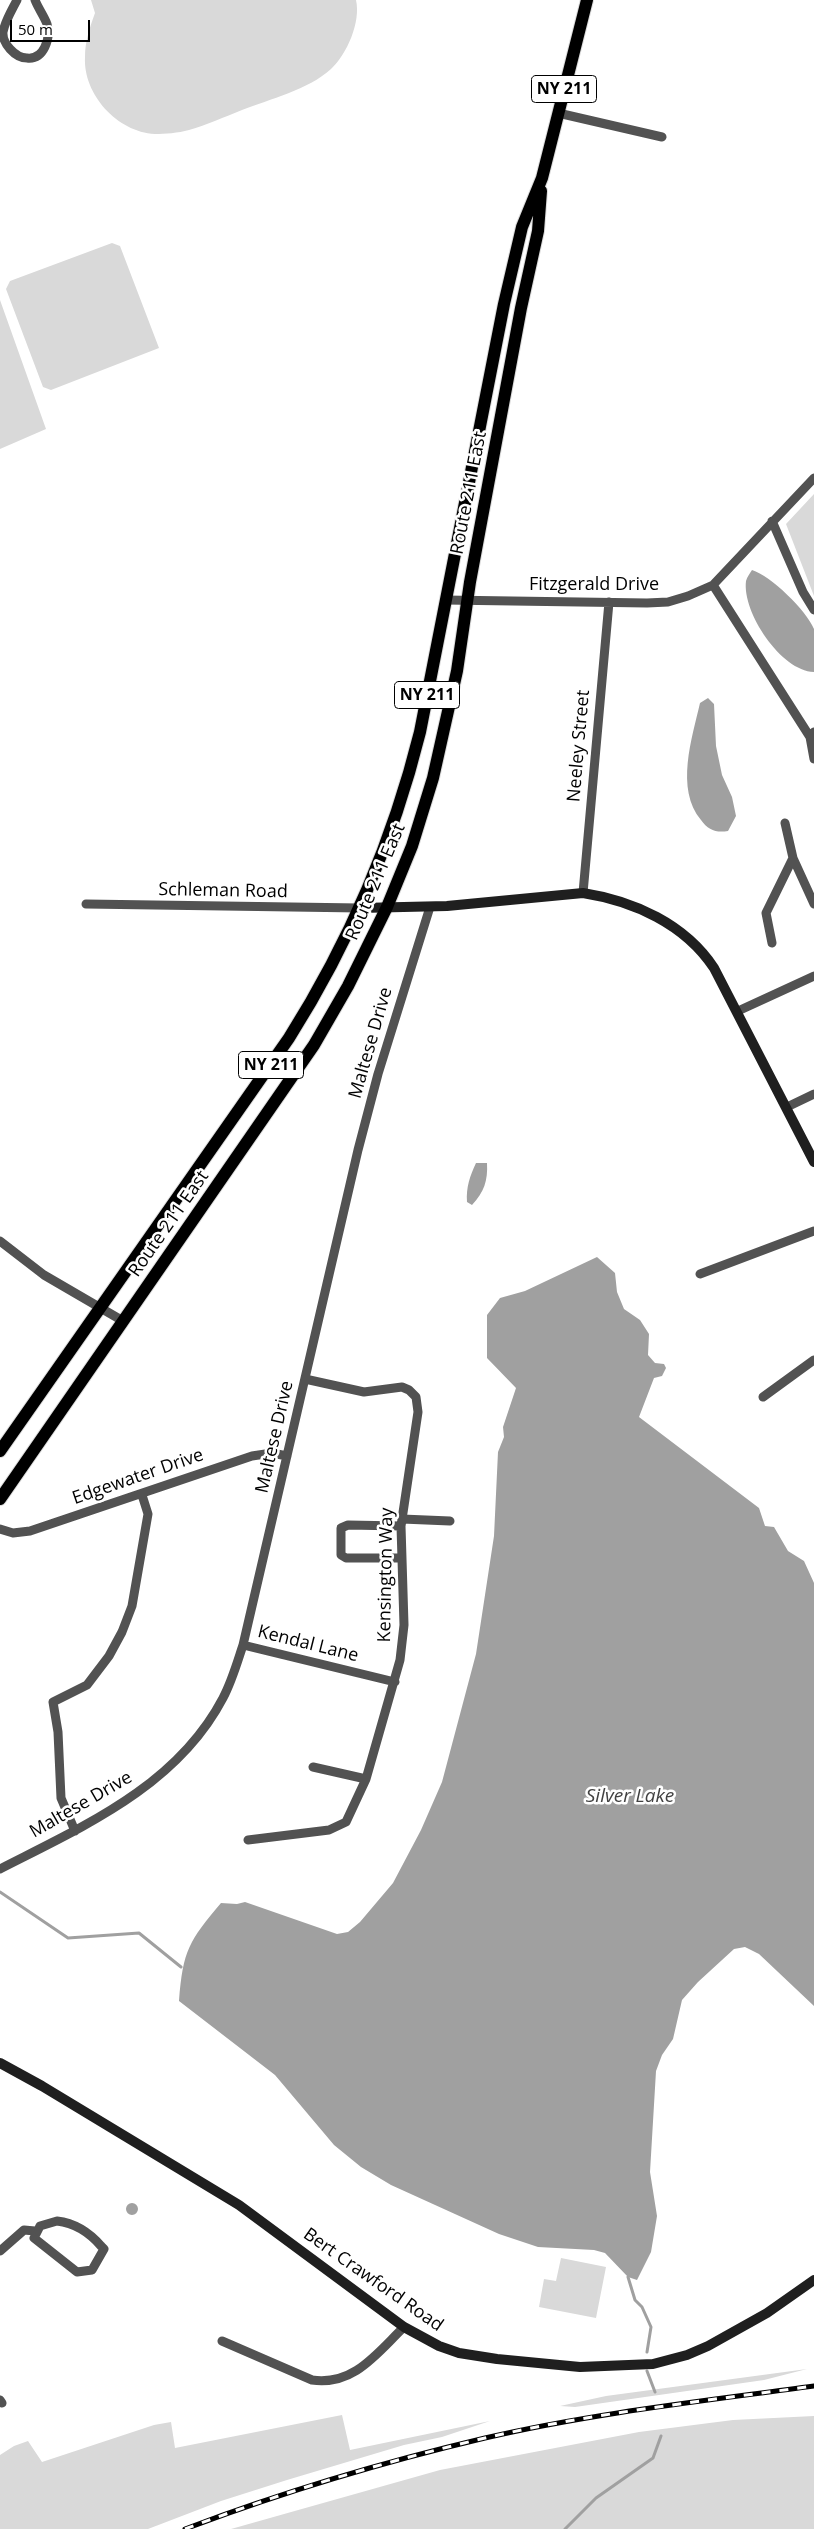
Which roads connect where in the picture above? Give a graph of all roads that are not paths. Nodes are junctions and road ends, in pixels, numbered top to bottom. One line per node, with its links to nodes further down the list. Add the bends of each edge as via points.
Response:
1 (17, 0): 2 (street, via 3,33 5,43 15,53 27,58 39,55 48,42 47,25)
2 (34, 0)
3 (587, 0): 4 (main road, Route 211 East / NY 211)
4 (558, 113): 5 (street); 6 (main road, Route 211 East / NY 211)
5 (662, 137)
6 (542, 178): 10 (main road, Route 211 East / NY 211, via 538,231); 11 (main road, Route 211 East / NY 211, via 522,227 504,304)
7 (814, 478): 8 (street, Fitzgerald Drive)
8 (772, 521): 9 (street, Fitzgerald Drive); 13 (street)
9 (713, 585): 12 (street, Fitzgerald Drive, via 668,602); 14 (street)
10 (468, 599): 11 (street, Fitzgerald Drive); 12 (street, Fitzgerald Drive); 21 (main road, Route 211 East / NY 211, via 452,698 433,778 412,846)
11 (445, 600): 23 (main road, Route 211 East / NY 211, via 412,762 382,855)
12 (609, 602): 18 (street, Neeley Street)
13 (814, 610)
14 (812, 735): 15 (street)
15 (814, 758)
16 (785, 822): 17 (street)
17 (793, 858): 20 (street); 24 (street, via 766,913)
18 (583, 893): 22 (street); 26 (street, via 649,913 686,934 708,958)
19 (86, 904): 23 (street, Schleman Road)
20 (814, 904)
21 (387, 907): 22 (street); 23 (street); 34 (main road, Route 211 East / NY 211, via 314,1045)
22 (430, 907): 36 (street, Maltese Drive, via 378,1074)
23 (360, 908): 33 (main road, Route 211 East / NY 211, via 328,973 289,1038)
24 (772, 943)
25 (813, 980): 26 (street)
26 (738, 1012): 28 (street)
27 (814, 1094): 28 (street)
28 (787, 1107): 29 (street)
29 (814, 1162)
30 (814, 1231): 32 (street)
31 (0, 1241): 33 (street, via 44,1275)
32 (700, 1274)
33 (100, 1308): 34 (street); 38 (main road, Route 211 East / NY 211)
34 (124, 1321): 41 (main road, Route 211 East / NY 211)
35 (814, 1360): 37 (street)
36 (305, 1378): 39 (street, Maltese Drive); 43 (street, Kensington Way, via 364,1392 402,1387 416,1396 418,1412)
37 (763, 1397)
38 (0, 1452)
39 (287, 1456): 40 (street, Edgewater Drive, via 272,1453 252,1456 185,1477); 46 (street, Maltese Drive)
40 (142, 1495): 44 (street, Edgewater Drive, via 30,1531 13,1533); 50 (street, via 148,1514 132,1606 122,1632 87,1685 53,1702 61,1798)
41 (0, 1499)
42 (450, 1521): 43 (street)
43 (401, 1522): 45 (street, Kensington Way); 45 (street, via 341,1528 339,1551 346,1558)
44 (0, 1530)
45 (401, 1558): 47 (street, Kensington Way, via 404,1625)
46 (243, 1645): 47 (street, Kendal Lane); 50 (street, Maltese Drive, via 224,1697 184,1753 154,1781)
47 (395, 1682): 49 (street, Kensington Way)
48 (312, 1767): 49 (street)
49 (366, 1779): 51 (street, Kensington Way, via 346,1822 329,1830)
50 (74, 1831): 52 (street, Maltese Drive)
51 (248, 1840)
52 (0, 1868)
53 (0, 2063): 57 (street, Bert Crawford Road, via 239,2205)
54 (36, 2231): 54 (street, via 36,2241 77,2272 92,2270 104,2250 97,2241 69,2222 57,2221); 55 (street, via 24,2230)
55 (0, 2250)
56 (814, 2280): 57 (street, Bert Crawford Road, via 767,2313 708,2346 653,2364 580,2367 496,2360 439,2346)
57 (404, 2326): 58 (street, via 358,2370 326,2382 312,2380)
58 (222, 2341)

